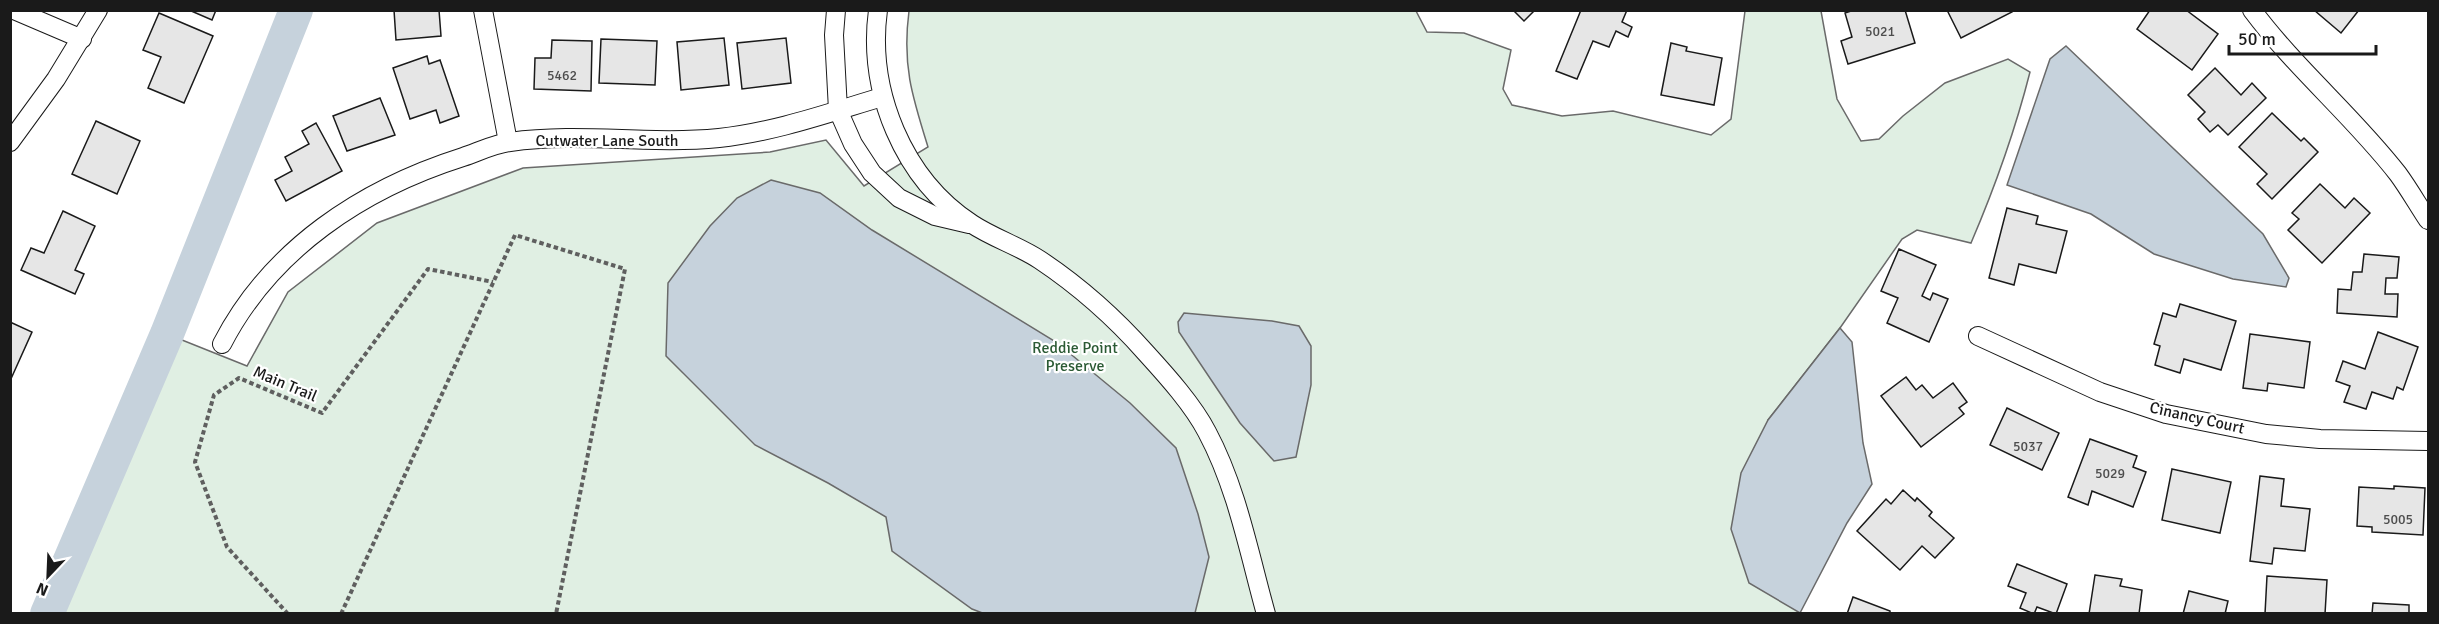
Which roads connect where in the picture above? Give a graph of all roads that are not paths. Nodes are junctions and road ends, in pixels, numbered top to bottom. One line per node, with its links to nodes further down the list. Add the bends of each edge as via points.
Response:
1 (14, 10): 7 (street)
2 (98, 10): 7 (street)
3 (483, 10): 11 (street)
4 (836, 10): 9 (street)
5 (878, 10): 8 (street, via 877,63)
6 (2252, 10): 12 (street, via 2277,44 2377,149)
7 (82, 39): 10 (street)
8 (882, 97): 9 (street, Cutwater Lane South); 13 (street, via 892,126 927,185)
9 (838, 110): 11 (street, Cutwater Lane South, via 765,131 719,138 670,141 592,137); 13 (street, via 872,173 899,198 935,216)
10 (10, 142)
11 (508, 142): 15 (street, Cutwater Lane South, via 425,169 383,189 317,230 253,292)
12 (2428, 220)
13 (971, 224): 17 (street, via 1038,259 1080,288 1146,352 1173,385 1207,431 1227,477)
14 (1978, 336): 16 (street, Cinancy Court, via 2100,392 2166,414 2266,434)
15 (222, 344)
16 (2428, 441)
17 (1266, 614)

